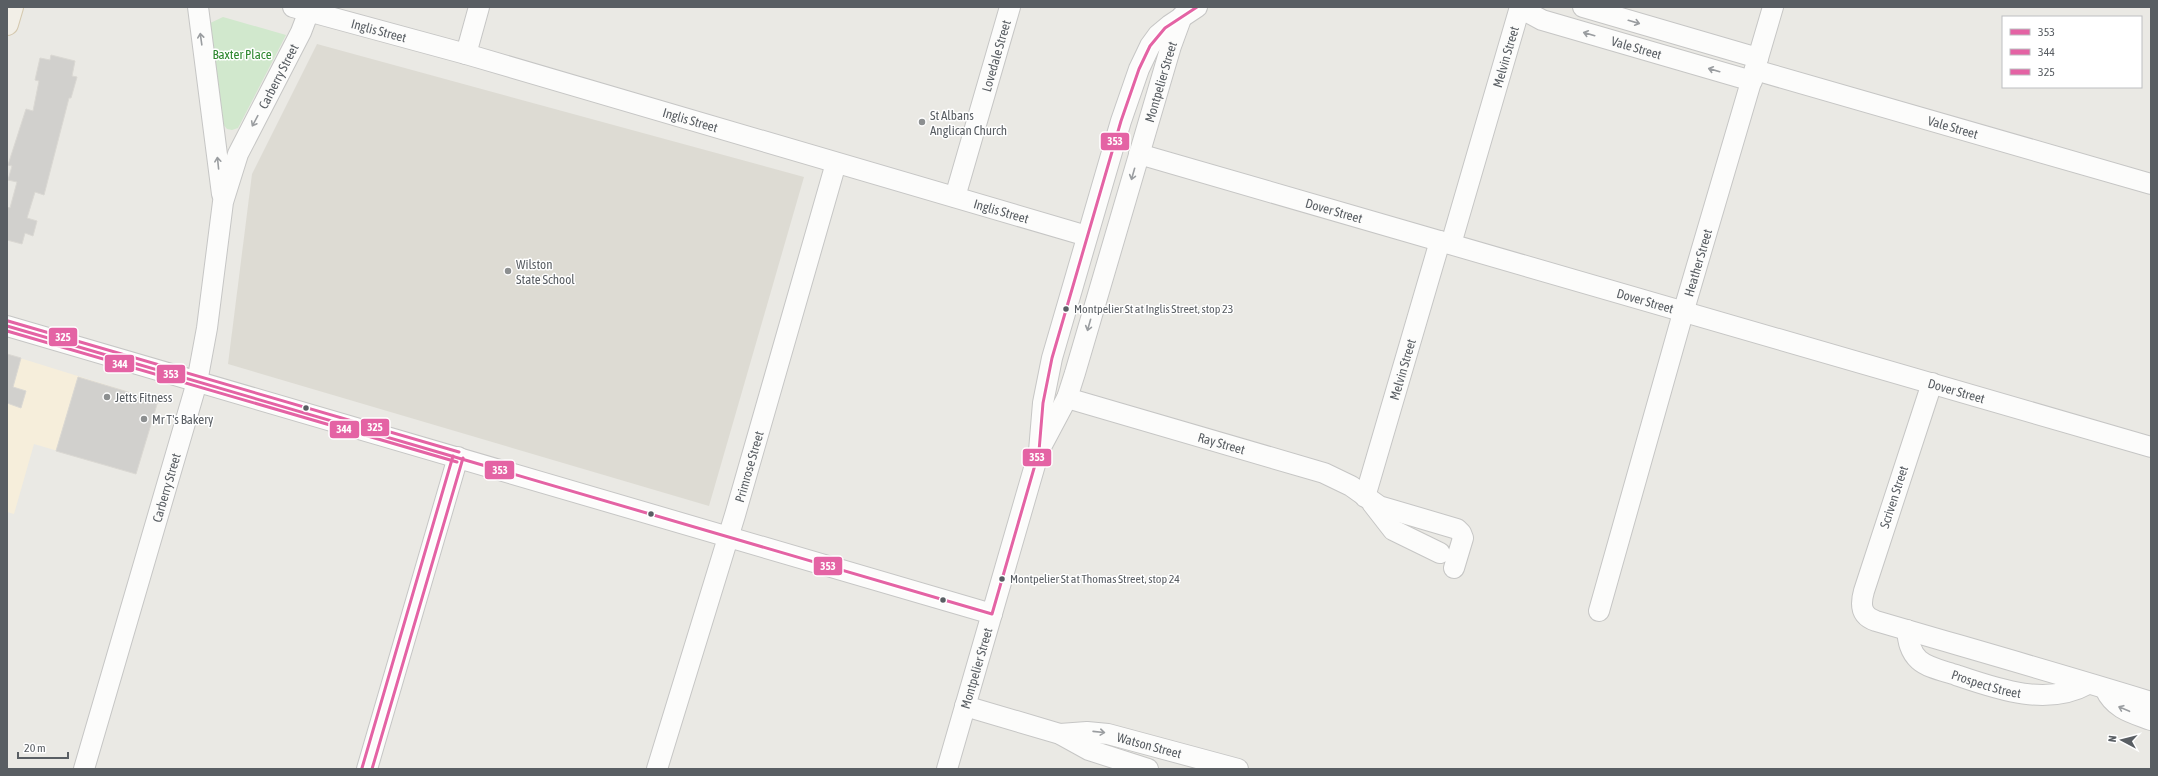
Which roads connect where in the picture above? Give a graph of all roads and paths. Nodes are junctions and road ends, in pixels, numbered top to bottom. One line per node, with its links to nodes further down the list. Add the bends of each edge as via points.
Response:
1 (12, 7): 11 (main road)
2 (198, 7): 14 (street, Carberry Street, one-way to 2)
3 (480, 7): 12 (street)
4 (1010, 7): 19 (street, Lovedale Street)
5 (1520, 7): 22 (street, Melvin Street)
6 (1524, 7): 13 (street, Vale Street, one-way to 6, via 1542,20)
7 (1583, 7): 13 (street, Vale Street, one-way to 13)
8 (1773, 7): 13 (street, Heather Street)
9 (301, 9): 12 (street, Inglis Street); 15 (street, Carberry Street, one-way to 15, via 301,32)
10 (1189, 12): 16 (street, Montpelier Street, via 1171,46); 21 (street, Montpelier Street, via 1155,39 1139,69)
11 (7, 24)
12 (466, 54): 17 (street, Inglis Street)
13 (1755, 70): 18 (street, Vale Street); 23 (street, Heather Street)
14 (214, 134): 15 (street, via 229,140); 20 (street, Carberry Street, one-way to 14)
15 (244, 140): 20 (street, Carberry Street)
16 (1139, 154): 22 (street, Dover Street); 27 (street, Montpelier Street, one-way to 27)
17 (836, 163): 19 (street, Inglis Street); 32 (street, Primrose Street)
18 (2151, 184)
19 (954, 197): 21 (street, Inglis Street)
20 (223, 202): 25 (street, Carberry Street, via 207,328)
21 (1087, 236): 29 (street, Montpelier Street, via 1050,366)
22 (1445, 243): 23 (street, Dover Street); 31 (street, Melvin Street)
23 (1683, 312): 26 (street, Dover Street); 35 (street, Heather Street)
24 (7, 326): 25 (street)
25 (197, 382): 30 (street); 43 (street, Carberry Street)
26 (1932, 383): 28 (street, Dover Street); 37 (street, Scriven Street, via 1861,602 1864,612 1874,621)
27 (1067, 398): 29 (street, Montpelier Street); 31 (street, Ray Street, via 1324,472)
28 (2151, 447)
29 (1038, 451): 36 (street, Montpelier Street)
30 (458, 457): 32 (street); 44 (street)
31 (1368, 499): 33 (street, Ray Street, via 1393,530); 34 (street, Ray Street, via 1388,509 1459,530 1462,538)
32 (728, 536): 36 (street); 45 (street, Primrose Street)
33 (1440, 553)
34 (1454, 568)
35 (1599, 611)
36 (992, 614): 40 (street, Montpelier Street)
37 (1907, 630): 38 (street, via 2054,672); 38 (street, Prospect Street, via 1910,648 1921,662 1990,686 2035,695 2072,693)
38 (2097, 687): 39 (street); 41 (street, one-way to 38, via 2117,706)
39 (2151, 702)
40 (965, 706): 42 (street, Watson Street); 46 (street, Montpelier Street)
41 (2151, 720)
42 (1060, 734): 47 (street, Watson Street, via 1089,750); 48 (street, Watson Street, one-way to 48, via 1112,734)
43 (84, 769)
44 (367, 769)
45 (657, 769)
46 (947, 769)
47 (1148, 769)
48 (1238, 769)

